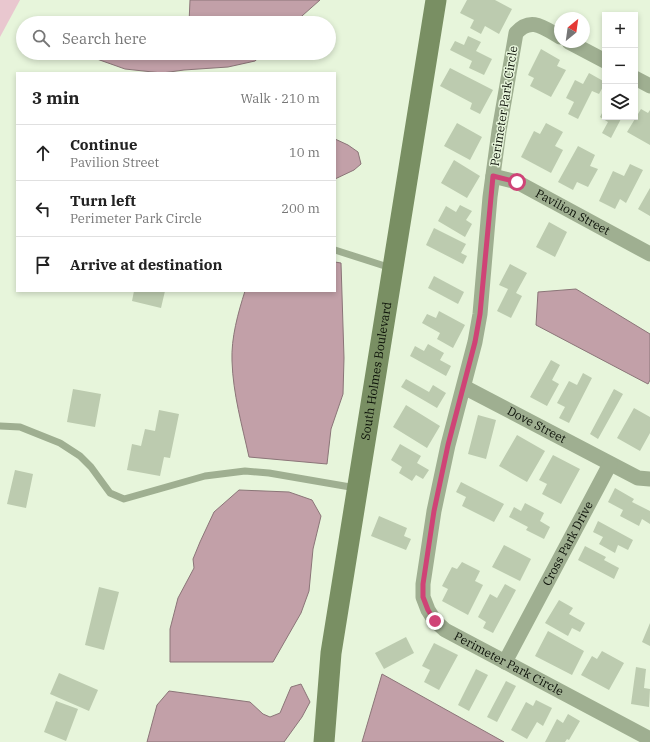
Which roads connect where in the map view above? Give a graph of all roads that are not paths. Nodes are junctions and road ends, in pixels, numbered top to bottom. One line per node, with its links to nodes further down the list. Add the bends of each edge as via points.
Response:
1 (436, 0): 10 (main road, South Holmes Boulevard)
2 (554, 34): 7 (street, Perimeter Park Circle, via 537,25 529,24 516,33)
3 (580, 48): 4 (street)
4 (602, 60)
5 (638, 80): 6 (street)
6 (650, 86)
7 (493, 176): 9 (street, Pavilion Street, via 517,182); 11 (street, Perimeter Park Circle, via 480,314)
8 (336, 250): 10 (lane)
9 (650, 254)
10 (393, 269): 15 (main road, South Holmes Boulevard)
11 (464, 387): 13 (street, Dove Street); 16 (street, Perimeter Park Circle, via 434,511 423,597 435,621 445,630)
12 (0, 426): 15 (lane, via 20,427 60,443 92,467 110,493 124,498 205,476 245,471)
13 (610, 464): 14 (street, via 638,478); 16 (street, Cross Park Drive)
14 (650, 478)
15 (358, 488): 18 (main road, South Holmes Boulevard, via 332,653)
16 (505, 662): 17 (street, Perimeter Park Circle)
17 (650, 739)
18 (324, 742)

